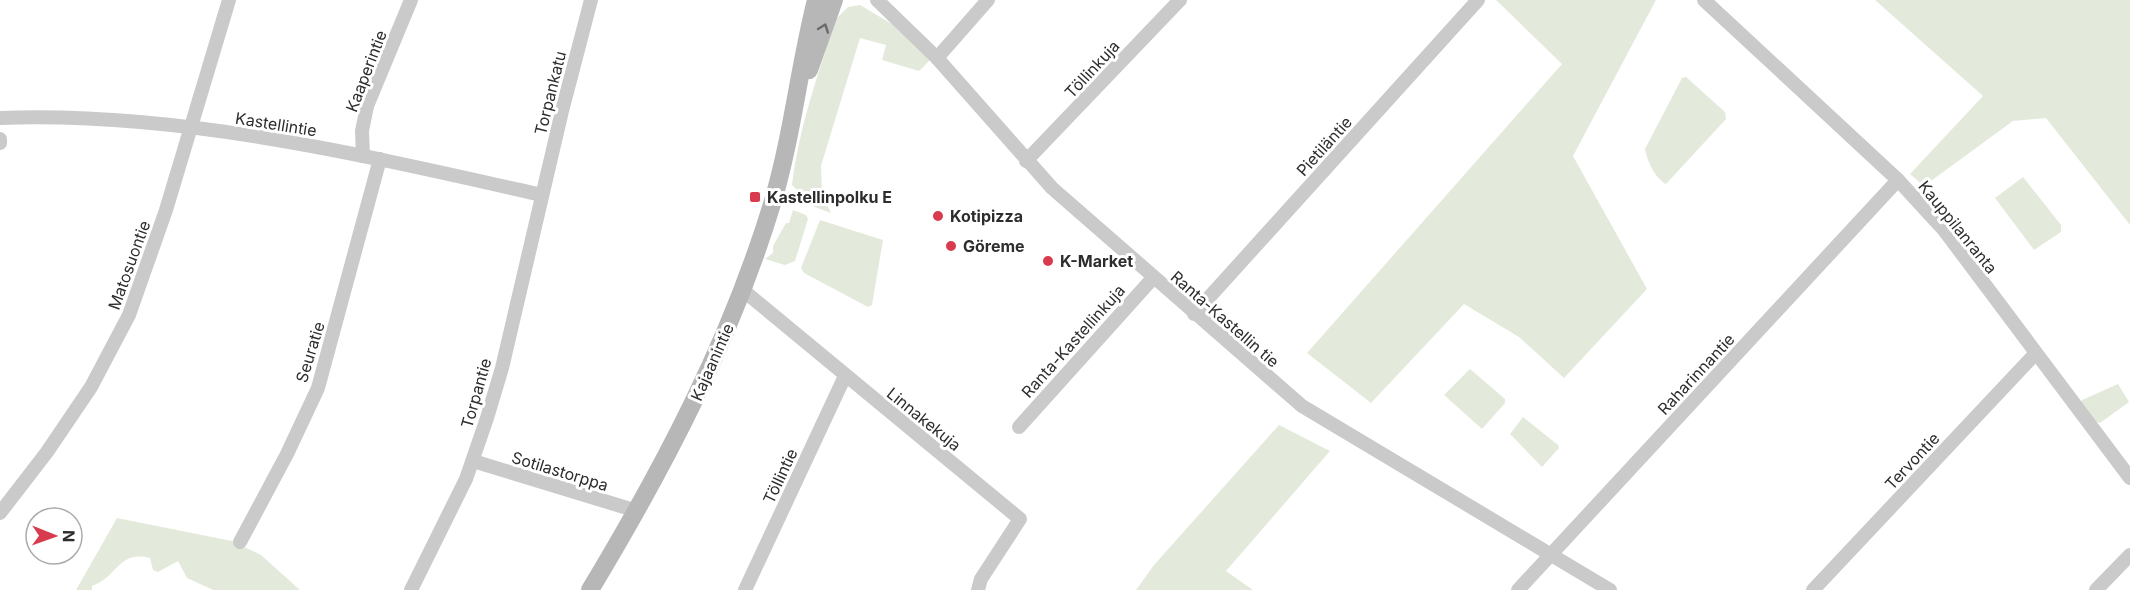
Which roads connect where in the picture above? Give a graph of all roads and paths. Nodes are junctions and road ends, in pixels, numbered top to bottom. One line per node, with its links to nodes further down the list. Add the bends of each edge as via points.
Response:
1 (229, 0): 14 (street, Matosuontie)
2 (411, 0): 15 (street, Kaaperintie, via 367,106)
3 (591, 0): 19 (street, Torpankatu)
4 (816, 0): 12 (main road, Kajaanintie)
5 (834, 0): 12 (main road, Kajaanintie, one-way to 5)
6 (877, 0): 11 (street, Ranta-Kastellin tie)
7 (988, 0): 11 (street)
8 (1180, 0): 17 (street, Töllinkuja)
9 (1478, 0): 22 (street, Pietiläntie)
10 (1704, 0): 18 (street, Kauppilanranta)
11 (937, 58): 17 (street, Ranta-Kastellin tie)
12 (791, 116): 21 (main road, Kajaanintie, via 772,202)
13 (0, 118): 14 (street, Kastellintie)
14 (192, 127): 15 (street, Kastellintie); 29 (street, Matosuontie, via 129,315 80,404)
15 (363, 156): 16 (street, Kastellintie)
16 (380, 159): 19 (street, Kastellintie); 30 (street, Seuratie, via 318,388)
17 (1026, 160): 20 (street, Ranta-Kastellin tie)
18 (1898, 180): 23 (street, Kauppilanranta, via 1944,230); 31 (street, Raharinnantie)
19 (542, 195): 26 (street, Torpantie, via 502,368)
20 (1153, 278): 22 (street, Ranta-Kastellin tie); 25 (street, Ranta-Kastellinkuja)
21 (744, 291): 24 (street, Linnakekuja); 28 (main road, Kajaanintie, via 699,394)
22 (1194, 314): 31 (street, Ranta-Kastellin tie, via 1302,406)
23 (2035, 354): 27 (street, Kauppilanranta); 39 (street, Tervontie)
24 (845, 376): 35 (street, Töllintie); 36 (street, Linnakekuja, via 1020,519 981,579)
25 (1019, 427)
26 (473, 461): 28 (street, Sotilastorppa); 33 (street, Torpantie)
27 (2130, 478)
28 (637, 511): 34 (main road, Kajaanintie)
29 (0, 513)
30 (240, 542)
31 (1550, 555): 37 (street, Raharinnantie); 38 (street, Ranta-Kastellin tie)
32 (2130, 555): 40 (street)
33 (411, 590)
34 (590, 590)
35 (745, 590)
36 (978, 590)
37 (1518, 590)
38 (1610, 590)
39 (1813, 590)
40 (2096, 590)

